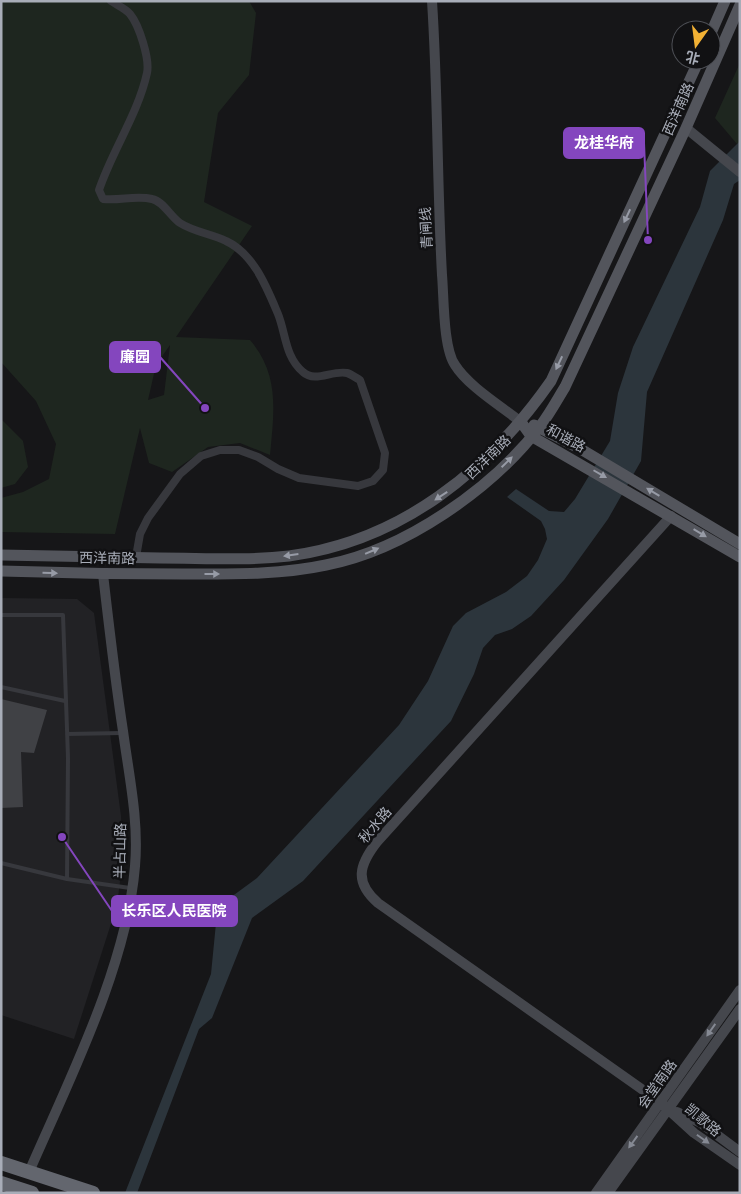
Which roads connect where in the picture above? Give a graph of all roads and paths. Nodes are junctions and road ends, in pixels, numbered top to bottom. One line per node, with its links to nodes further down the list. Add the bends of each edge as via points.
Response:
1 (111, 1): 17 (street, via 130,14 142,38 148,70 108,162 99,190 103,199 154,199 180,223 228,242 244,254 253,264 279,317 292,362 305,374 316,377 346,373 360,380 385,452 383,470 373,481 358,486 299,478 240,450 220,450 201,456 180,474 148,518 140,534)
2 (432, 1): 9 (street, 青闸线, via 436,171 449,351 463,376)
3 (725, 1): 5 (main road)
4 (740, 5): 7 (main road, 西洋南路)
5 (717, 20)
6 (694, 70): 9 (main road, 西洋南路, one-way to 9, via 551,380)
7 (686, 128): 8 (street); 10 (main road, 西洋南路, via 565,387)
8 (740, 172)
9 (521, 422): 10 (main road, 和谐路); 11 (main road, 和谐路); 17 (main road, 西洋南路, one-way to 17, via 449,491 405,519 373,533 328,548 289,556 239,560)
10 (540, 426): 11 (main road, 西洋南路); 12 (main road, 和谐路, via 580,448)
11 (531, 436): 12 (main road, 和谐路, one-way to 12); 19 (main road, 西洋南路, one-way to 11, via 251,574 293,571 346,560 394,541 449,510 490,478)
12 (630, 485): 13 (main road, 和谐路); 14 (main road, 和谐路, one-way to 12)
13 (670, 516): 16 (main road, 和谐路, one-way to 16); 30 (street, 秋水路, via 377,842 361,873 366,891 378,903)
14 (740, 544)
15 (1, 555): 17 (main road, 西洋南路)
16 (740, 556)
17 (136, 557)
18 (1, 572): 19 (main road, 西洋南路, one-way to 19)
19 (103, 574): 23 (street, 半占山路)
20 (1, 615): 22 (lane, via 63,615)
21 (1, 687): 22 (lane)
22 (65, 701): 24 (lane)
23 (123, 733): 24 (lane); 27 (street, 半占山路, via 136,834)
24 (67, 734): 26 (lane)
25 (1, 863): 26 (lane)
26 (67, 879): 27 (lane)
27 (133, 889): 34 (street, 半占山路, via 123,933 91,1027)
28 (740, 990): 30 (street, 会堂南路, one-way to 30)
29 (740, 1009): 30 (street, 会堂南路)
30 (665, 1105): 31 (street, 凯歌路, via 701,1123); 33 (street, 凯歌路, one-way to 33, via 694,1133); 38 (street, 会堂南路, one-way to 38); 39 (street, 会堂南路)
31 (740, 1152)
32 (1, 1163): 34 (highway)
33 (740, 1165)
34 (29, 1172): 37 (highway)
35 (1, 1183): 36 (highway)
36 (28, 1192)
37 (93, 1193)
38 (596, 1193)
39 (608, 1193)

